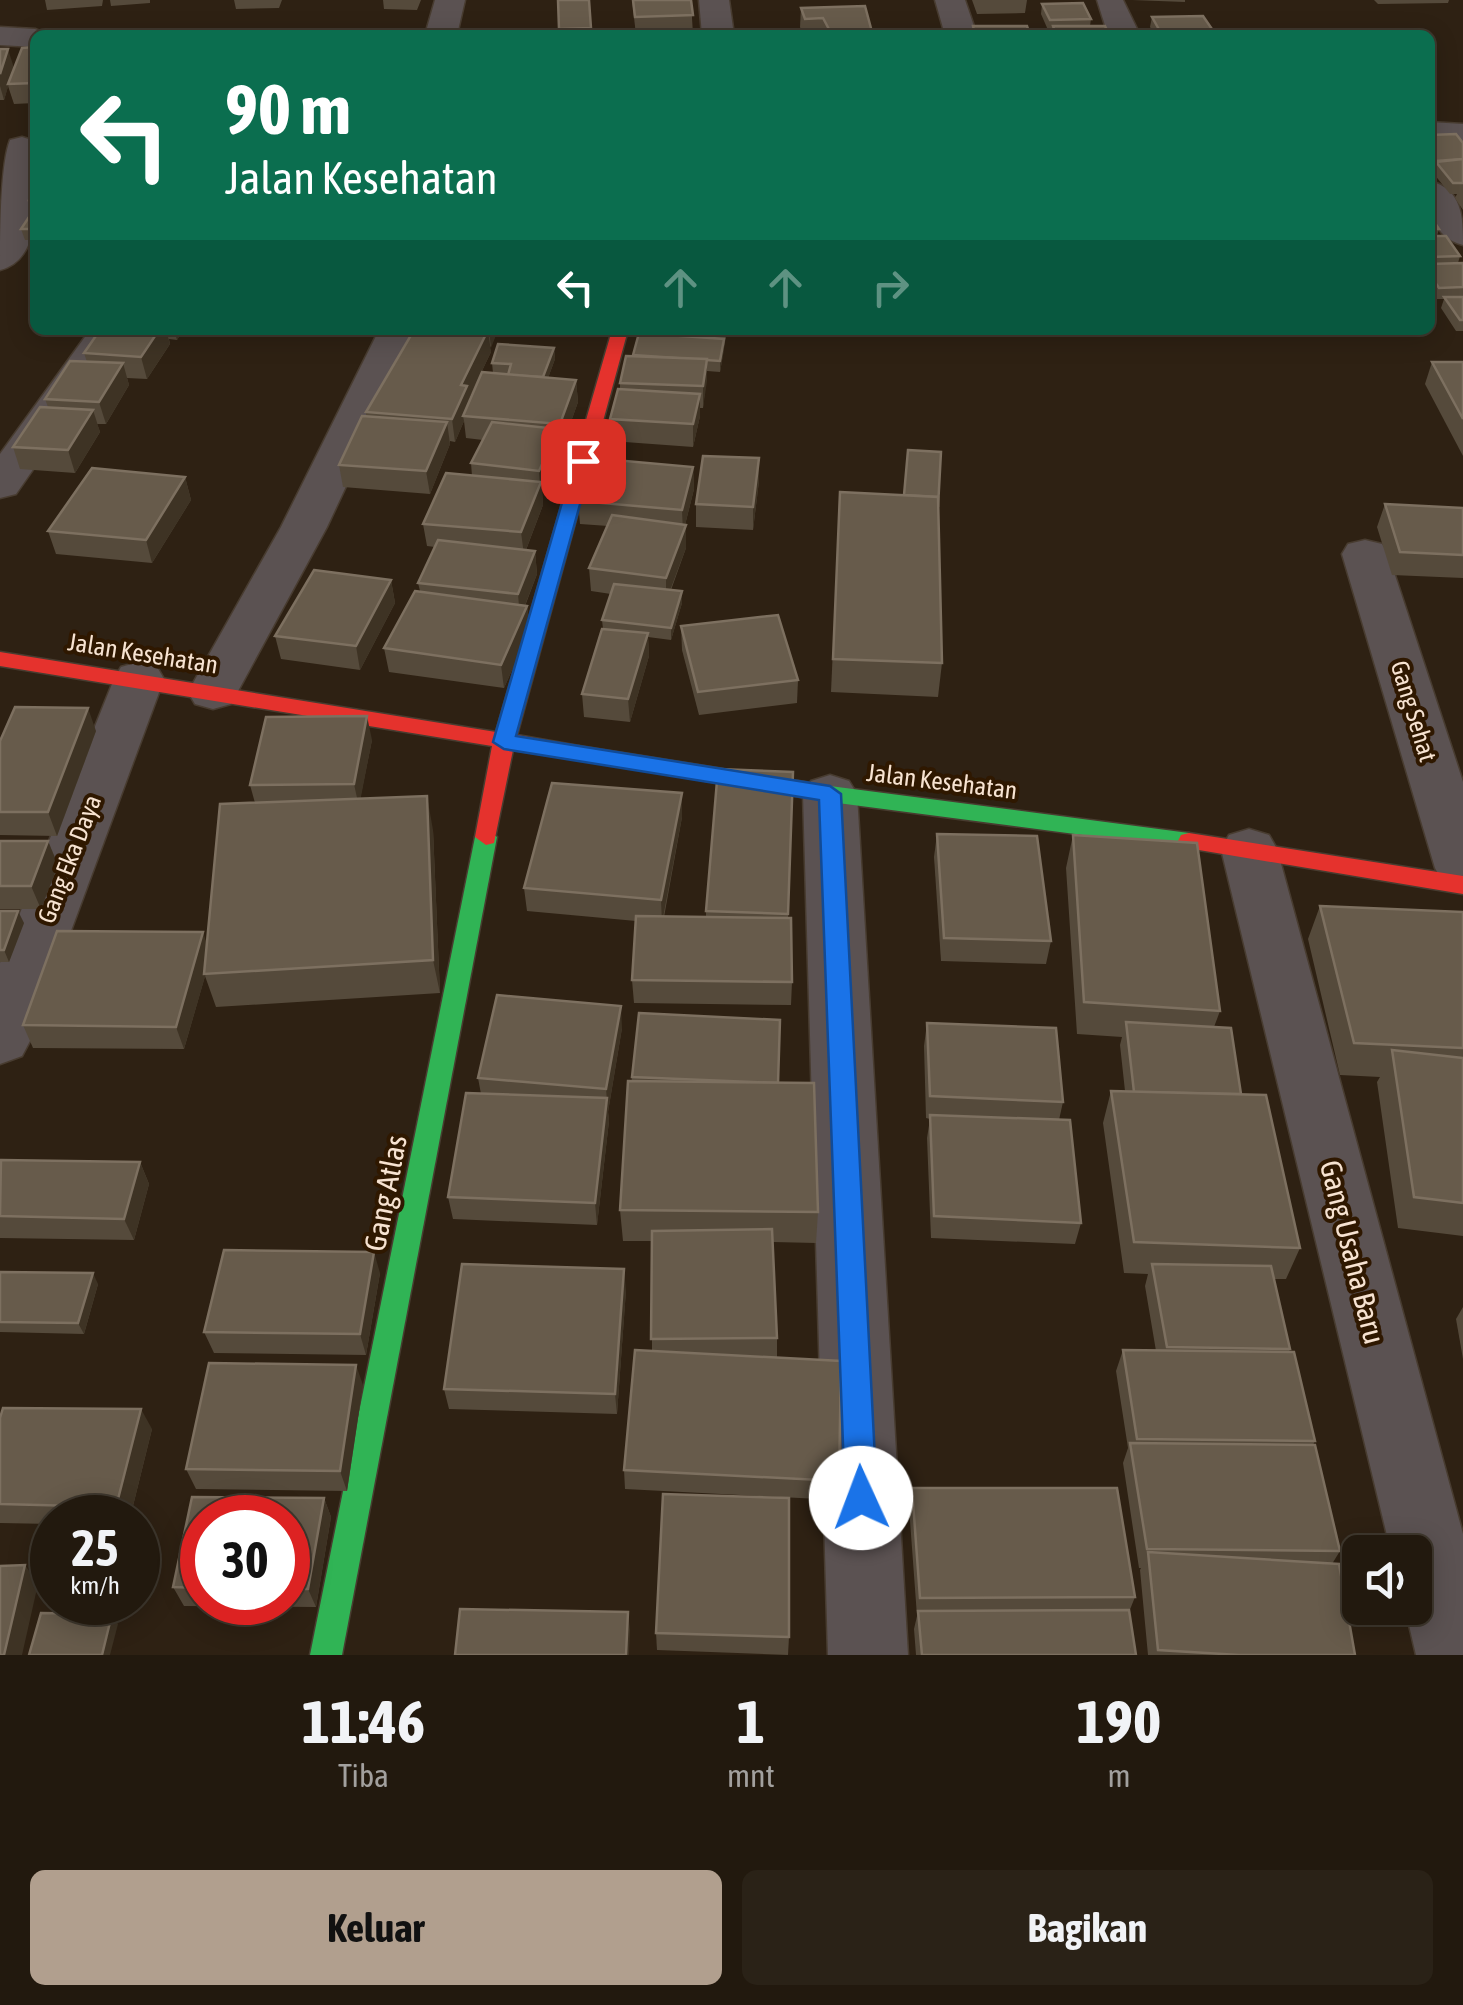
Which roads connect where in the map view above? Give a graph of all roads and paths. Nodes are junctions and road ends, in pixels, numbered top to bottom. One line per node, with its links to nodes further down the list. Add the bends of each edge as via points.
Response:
1 (450, 0): 5 (street)
2 (714, 0): 6 (street)
3 (950, 0): 7 (street)
4 (1110, 3): 8 (street)
5 (442, 30)
6 (717, 30)
7 (959, 30)
8 (1122, 30)
9 (0, 36): 10 (street)
10 (30, 38)
11 (1435, 132): 12 (street)
12 (1463, 134)
13 (22, 147): 16 (street)
14 (1435, 198): 15 (street)
15 (1463, 234)
16 (16, 248)
17 (106, 335): 20 (street)
18 (397, 335): 24 (street, via 304,526)
19 (619, 335): 25 (street, Gang Atlas)
20 (0, 485)
21 (1366, 554): 28 (street, Gang Sehat)
22 (0, 659): 23 (street, Jalan Kesehatan)
23 (138, 679): 24 (street, Jalan Kesehatan); 30 (street, Gang Eka Daya)
24 (213, 692): 25 (street, Jalan Kesehatan)
25 (504, 742): 26 (street, Jalan Kesehatan); 31 (street, Gang Atlas)
26 (830, 794): 27 (street, Jalan Kesehatan); 32 (street)
27 (1249, 849): 29 (street, Jalan Kesehatan); 33 (street, Gang Usaha Baru)
28 (1463, 868)
29 (1463, 885)
30 (0, 1039)
31 (326, 1655)
32 (868, 1655)
33 (1456, 1655)

